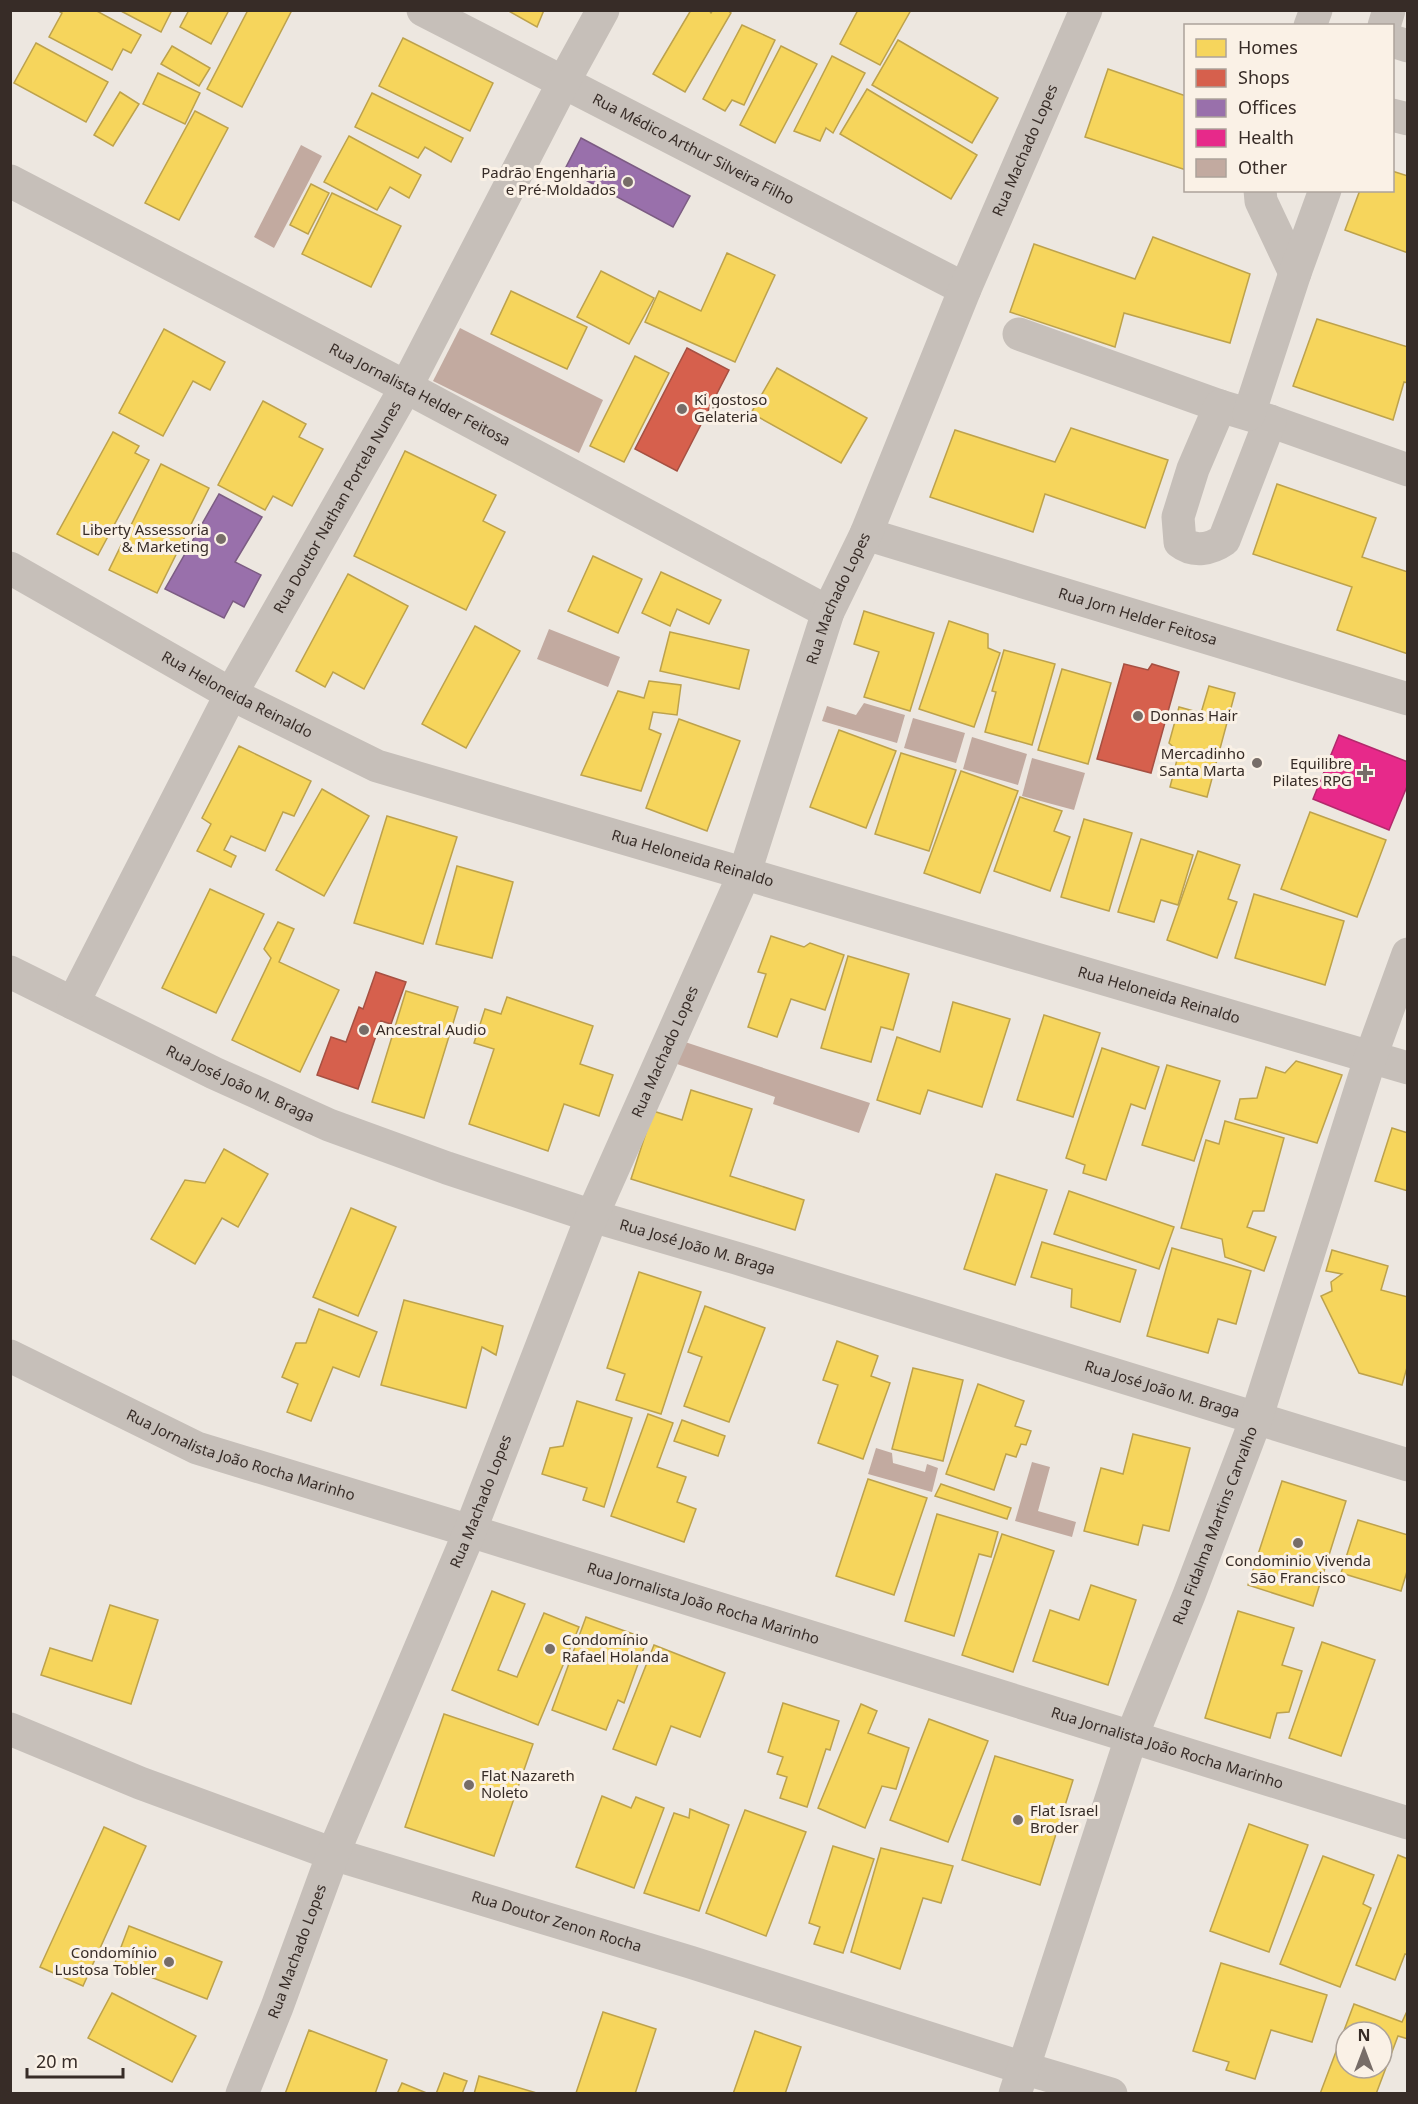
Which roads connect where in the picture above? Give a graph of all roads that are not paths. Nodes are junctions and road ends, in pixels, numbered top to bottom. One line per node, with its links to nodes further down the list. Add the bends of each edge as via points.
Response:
1 (423, 10): 4 (street, Rua Médico Arthur Silveira Filho)
2 (603, 10): 4 (street, Rua Doutor Nathan Portela Nunes)
3 (1086, 10): 9 (street, Rua Machado Lopes)
4 (563, 83): 9 (street, Rua Médico Arthur Silveira Filho); 11 (street, Rua Doutor Nathan Portela Nunes)
5 (10, 181): 11 (street, Rua Jornalista Helder Feitosa)
6 (1260, 192): 8 (street)
7 (1324, 192): 8 (street)
8 (1295, 273): 12 (street)
9 (965, 289): 14 (street, Rua Machado Lopes)
10 (1019, 334): 12 (street)
11 (406, 387): 16 (street, Rua Jornalista Helder Feitosa); 17 (street, Rua Doutor Nathan Portela Nunes)
12 (1246, 414): 13 (street)
13 (1407, 470)
14 (866, 534): 16 (street, Rua Machado Lopes); 18 (street, Rua Jorn Helder Feitosa)
15 (10, 568): 17 (street, Rua Heloneida Reinaldo)
16 (828, 612): 19 (street, Rua Machado Lopes)
17 (231, 694): 19 (street, Rua Heloneida Reinaldo, via 377,766); 22 (street, Rua Doutor Nathan Portela Nunes)
18 (1407, 699)
19 (745, 872): 23 (street, Rua Heloneida Reinaldo); 25 (street, Rua Machado Lopes)
20 (1407, 954): 23 (street, Rua Fidalma Martins Carvalho)
21 (10, 972): 22 (street, Rua José João M. Braga)
22 (73, 1004): 25 (street, Rua José João M. Braga, via 330,1125)
23 (1371, 1056): 24 (street, Rua Heloneida Reinaldo); 27 (street, Rua Fidalma Martins Carvalho)
24 (1407, 1068)
25 (592, 1216): 27 (street, Rua José João M. Braga); 29 (street, Rua Machado Lopes)
26 (10, 1356): 29 (street, Rua Jornalista João Rocha Marinho, via 197,1448)
27 (1256, 1419): 28 (street, Rua José João M. Braga); 31 (street, Rua Fidalma Martins Carvalho)
28 (1407, 1465)
29 (470, 1531): 31 (street, Rua Jornalista João Rocha Marinho); 33 (street, Rua Machado Lopes)
30 (10, 1729): 33 (street, Rua Doutor Zenon Rocha, via 140,1783)
31 (1131, 1738): 32 (street, Rua Jornalista João Rocha Marinho); 34 (street, Rua Fidalma Martins Carvalho)
32 (1407, 1822)
33 (333, 1854): 34 (street, Rua Doutor Zenon Rocha, via 690,1962); 35 (street, Rua Machado Lopes)
34 (1019, 2081): 36 (street, Rua Doutor Zenon Rocha)
35 (242, 2094)
36 (1111, 2094)

